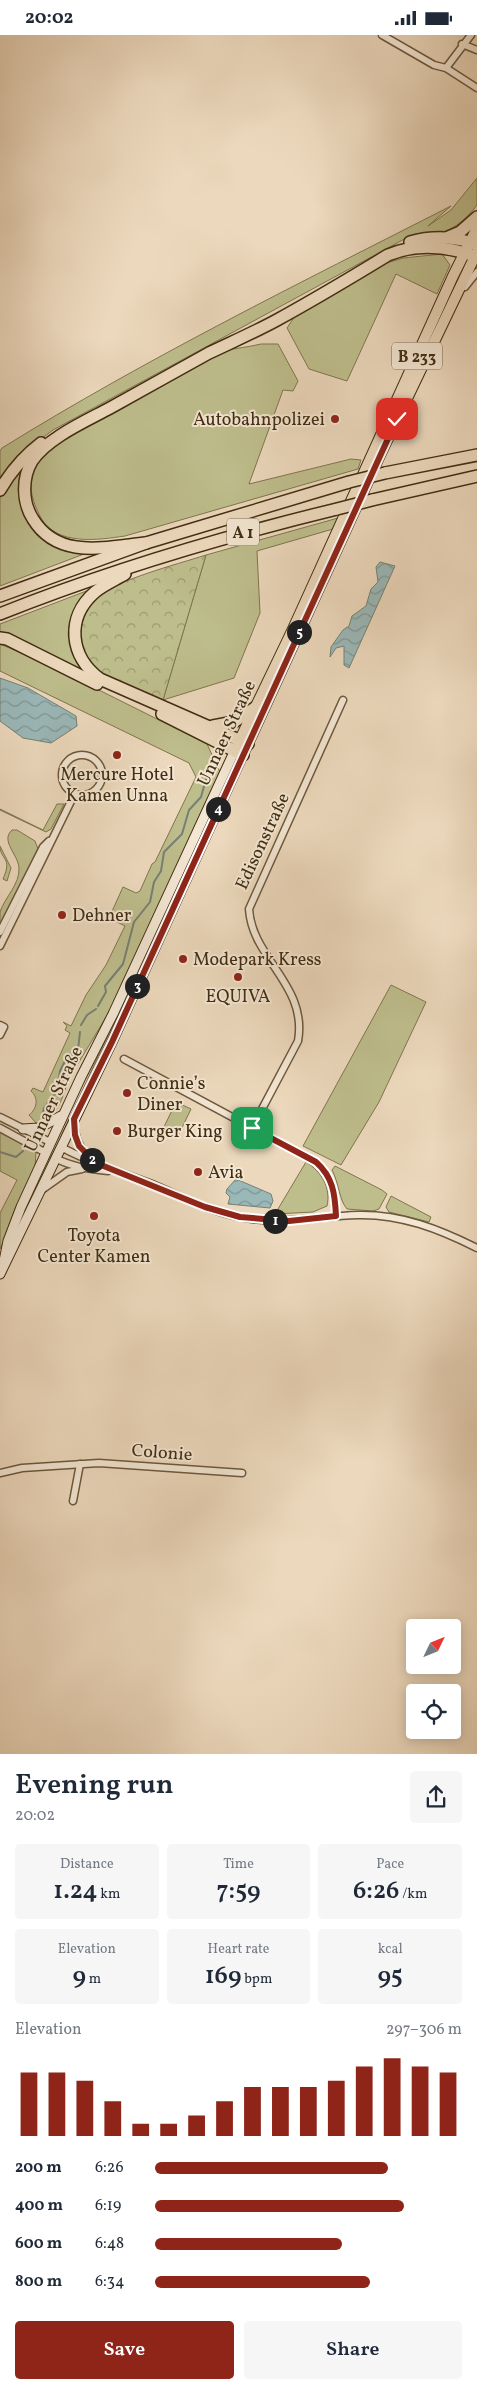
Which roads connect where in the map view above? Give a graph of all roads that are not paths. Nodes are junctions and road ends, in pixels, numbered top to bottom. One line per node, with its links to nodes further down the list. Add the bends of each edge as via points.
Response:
1 (382, 35): 5 (street)
2 (467, 36): 3 (street)
3 (462, 44): 4 (street); 5 (street)
4 (477, 50)
5 (446, 69): 6 (street)
6 (477, 88)
7 (477, 217): 9 (highway, via 460,232)
8 (477, 228): 10 (main road, Unnaer Straße / B 233)
9 (446, 238): 10 (highway); 15 (highway, via 414,241 389,249 53,433 29,453)
10 (473, 251): 12 (main road, Unnaer Straße / B 233); 16 (highway, via 422,247 388,255 276,320 65,433 33,461 26,479 25,500 30,515 49,537 62,545 76,548); 22 (main road, Unnaer Straße / B 233)
11 (477, 271): 12 (street)
12 (457, 298): 24 (main road, Unnaer Straße / B 233)
13 (477, 455): 16 (highway, A 1, bridge, via 348,482)
14 (477, 475): 17 (highway, A 1, bridge, via 237,534)
15 (0, 490)
16 (146, 543): 18 (highway, A 1)
17 (151, 560): 19 (highway, A 1); 23 (highway, via 95,592 77,616 74,642 84,664 100,679)
18 (0, 596)
19 (0, 614)
20 (0, 638): 24 (highway)
21 (344, 700): 36 (street, Edisonstraße, via 249,909 253,930 295,1002 300,1028 298,1041)
22 (256, 707): 23 (highway, via 234,722); 24 (main road, Unnaer Straße / B 233)
23 (206, 725): 24 (highway)
24 (242, 747): 32 (main road, Unnaer Straße); 34 (main road, Unnaer Straße)
25 (75, 793): 25 (street, via 88,793 101,782 101,769 90,756 73,757 64,767 64,781); 26 (street)
26 (50, 841): 27 (street, via 43,847); 28 (street)
27 (0, 932)
28 (0, 946)
29 (0, 1025): 30 (street, via 4,1027)
30 (0, 1035)
31 (124, 1059): 36 (street)
32 (64, 1115): 37 (main road, via 47,1125); 38 (main road, Unnaer Straße)
33 (0, 1117): 37 (street)
34 (74, 1119): 39 (main road, Unnaer Straße); 42 (street, via 79,1146)
35 (0, 1128): 40 (street)
36 (252, 1128): 46 (street, via 323,1168 334,1190)
37 (24, 1129): 38 (street)
38 (50, 1142): 39 (main road); 40 (main road, Unnaer Straße)
39 (61, 1147): 41 (main road, Unnaer Straße); 42 (street)
40 (46, 1153): 41 (main road); 48 (main road, Unnaer Straße, via 8,1241)
41 (55, 1158): 43 (street); 45 (main road, Unnaer Straße)
42 (96, 1163): 44 (street)
43 (85, 1169): 44 (street); 45 (street, via 67,1172)
44 (114, 1172): 46 (street, via 240,1217 289,1221)
45 (40, 1191): 48 (main road, Unnaer Straße)
46 (336, 1216): 47 (street, via 380,1216 414,1221)
47 (477, 1248)
48 (1, 1272)
49 (80, 1464): 50 (street, Colonie, via 22,1468); 51 (street, Colonie); 52 (street)
50 (0, 1473)
51 (242, 1473)
52 (73, 1501)

